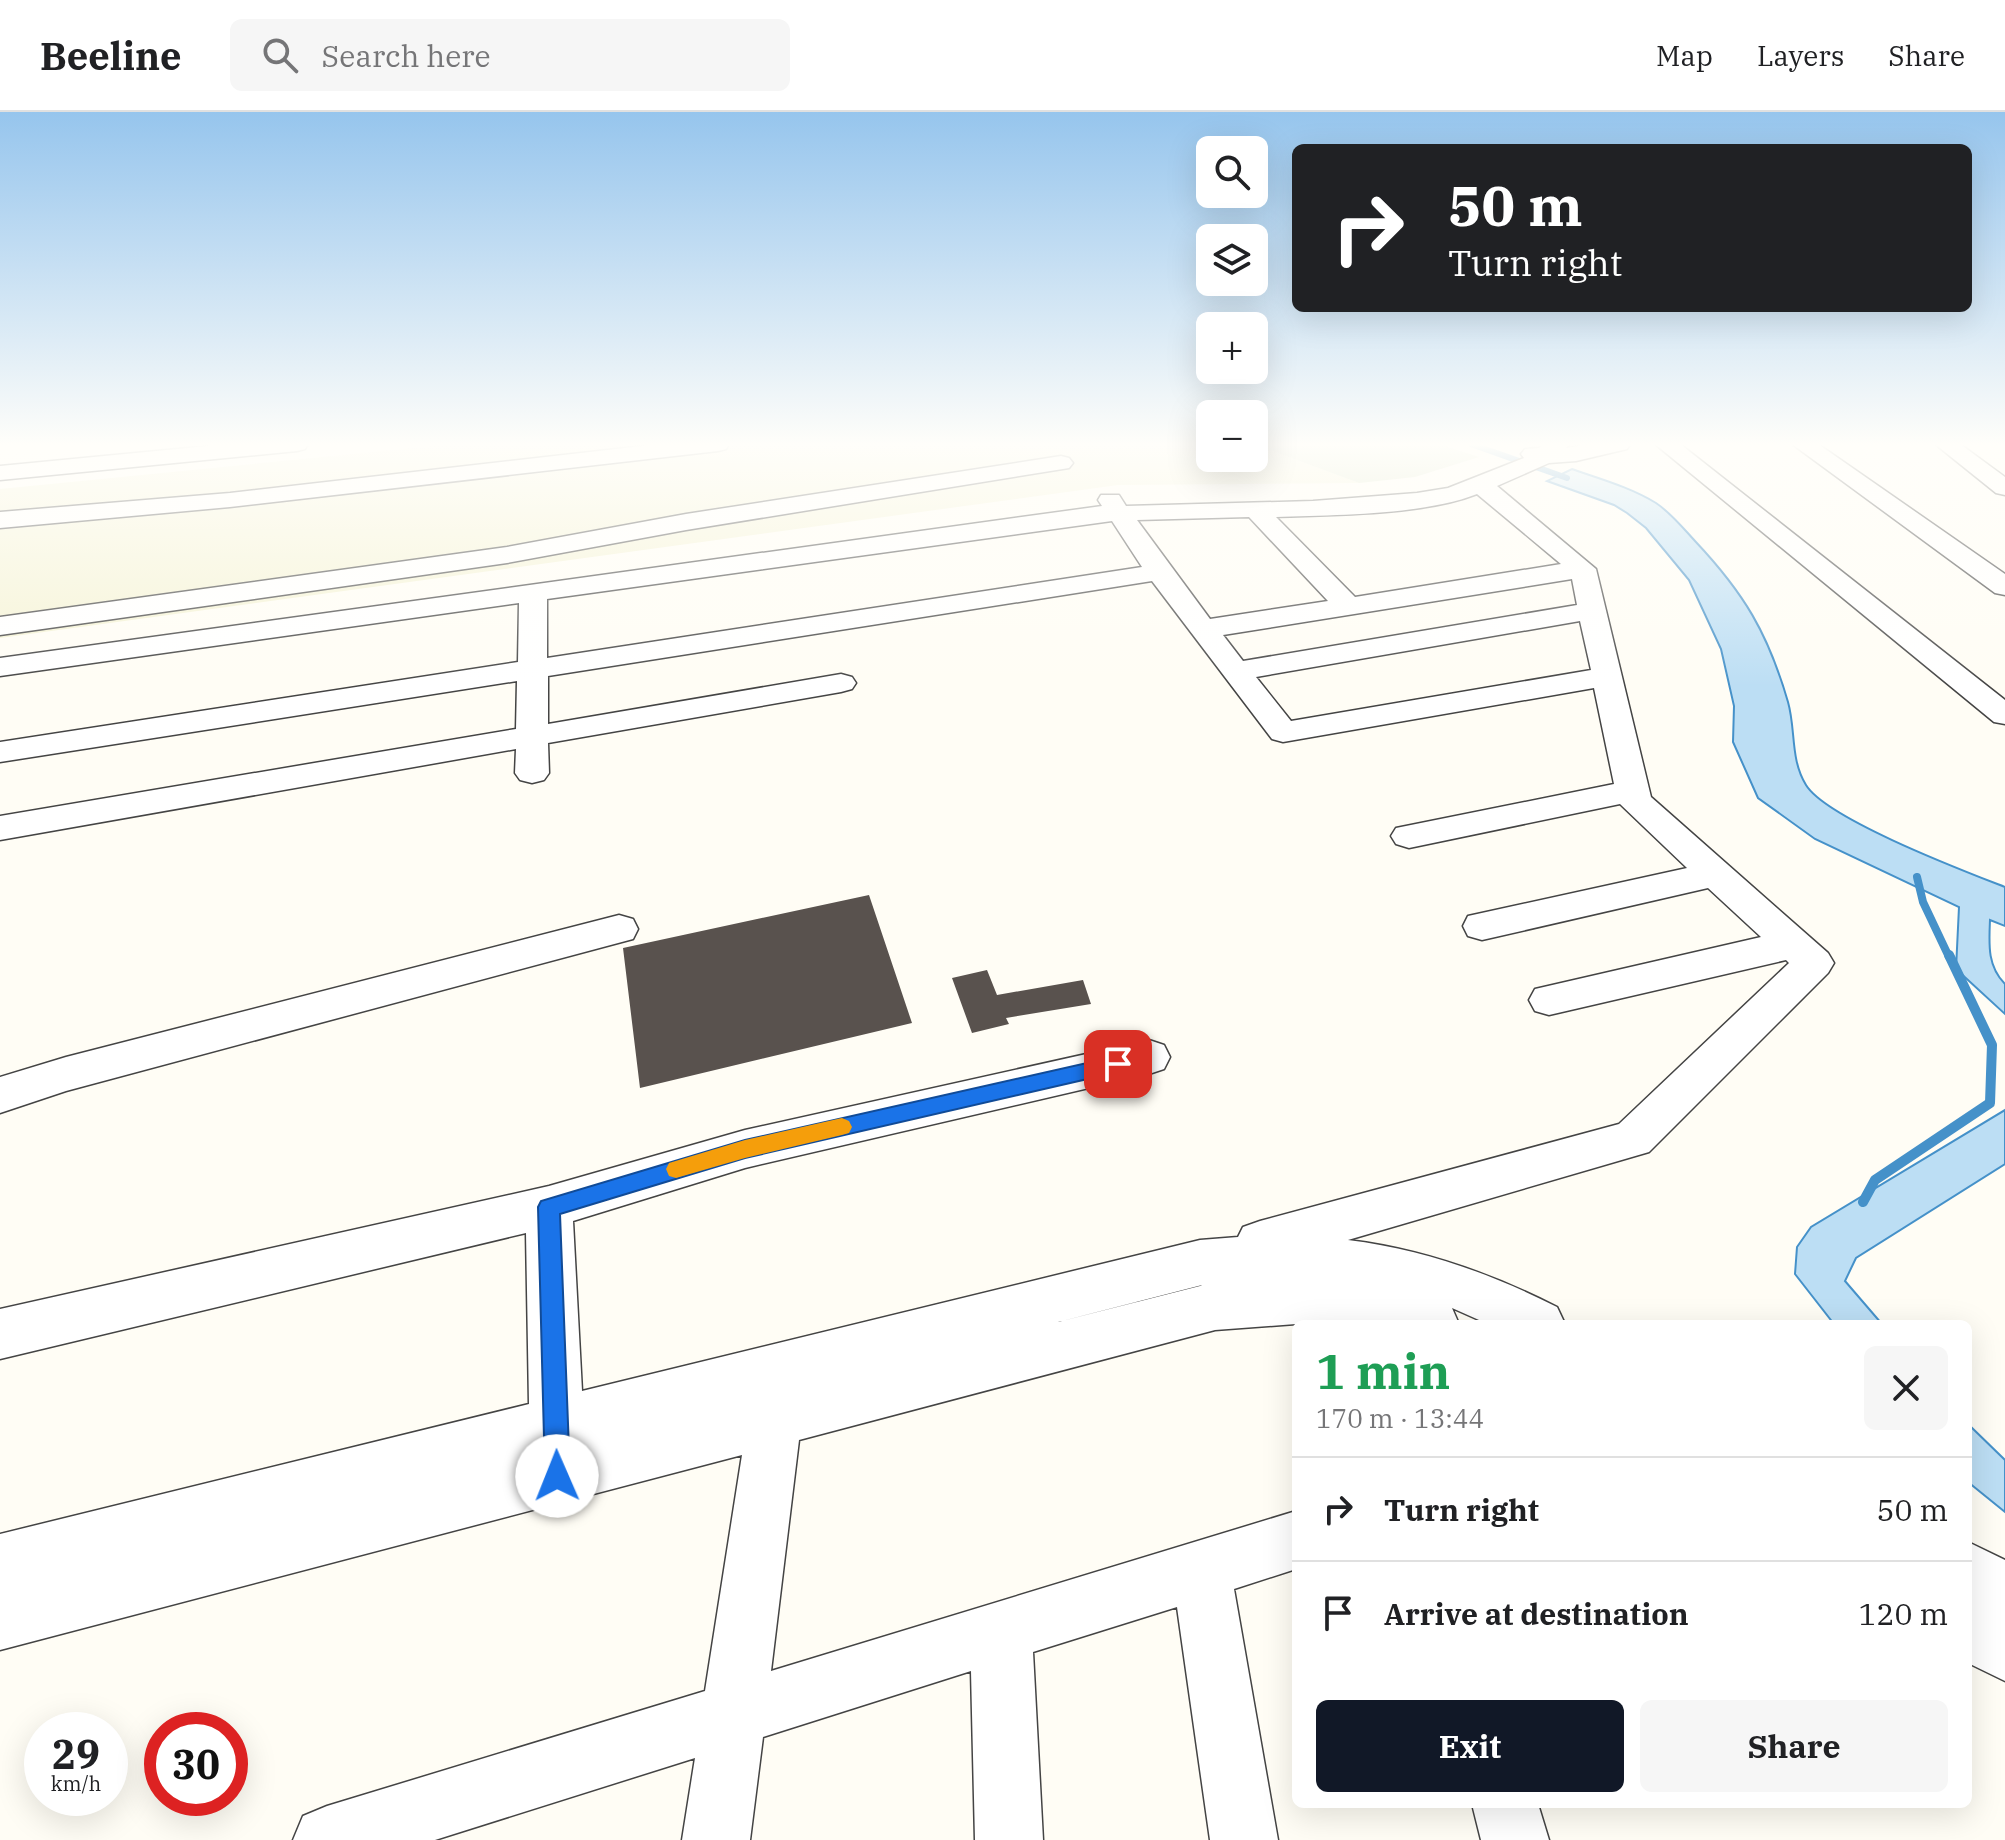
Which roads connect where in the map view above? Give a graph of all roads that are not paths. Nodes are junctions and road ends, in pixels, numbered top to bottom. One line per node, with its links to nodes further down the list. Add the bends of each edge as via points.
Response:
1 (672, 525): 17 (street, via 507,555)
2 (973, 525): 19 (street)
3 (990, 525): 14 (street)
4 (1127, 525): 12 (street)
5 (1270, 525): 15 (street)
6 (1558, 525): 11 (street)
7 (1767, 525): 25 (street)
8 (1917, 525): 13 (street)
9 (1946, 525): 10 (street)
10 (2005, 566)
11 (1583, 569): 15 (street); 16 (street)
12 (1159, 572): 18 (street); 21 (street)
13 (2005, 587)
14 (533, 593): 20 (street); 21 (street)
15 (1349, 606): 18 (street)
16 (1592, 611): 22 (street); 23 (street)
17 (0, 626)
18 (1203, 629): 22 (street)
19 (0, 653)
20 (0, 667)
21 (532, 670): 26 (street); 27 (street)
22 (1235, 671): 23 (street, via 1283,732)
23 (1606, 677): 29 (street)
24 (841, 683): 26 (street)
25 (2005, 715)
26 (532, 737): 28 (street); 30 (street)
27 (0, 752)
28 (532, 773)
29 (1633, 791): 31 (street); 32 (street, via 1635,801)
30 (0, 828)
31 (1409, 836)
32 (1716, 874): 33 (street); 35 (street)
33 (1482, 926)
34 (619, 929): 38 (street)
35 (1793, 944): 36 (street); 40 (street, via 1814,963 1633,1139)
36 (1549, 1000)
37 (1149, 1057): 39 (street, via 745,1149)
38 (0, 1095)
39 (549, 1207): 44 (street); 46 (street)
40 (1160, 1271): 41 (street, via 1281,1255); 45 (street)
41 (1362, 1297): 42 (street); 43 (street, via 1446,1284); 45 (street, via 1215,1306)
42 (1422, 1320)
43 (1530, 1320)
44 (0, 1334)
45 (778, 1393): 46 (street); 56 (street)
46 (557, 1450): 48 (street); 52 (street)
47 (1292, 1541): 49 (street)
48 (0, 1563)
49 (1201, 1570): 54 (street); 61 (street)
50 (1972, 1574): 51 (street)
51 (2005, 1594)
52 (0, 1620)
53 (1972, 1630): 55 (street)
54 (1001, 1632): 56 (street); 60 (street)
55 (2005, 1650)
56 (733, 1716): 58 (street); 59 (street)
57 (1506, 1808): 62 (street)
58 (327, 1840)
59 (716, 1840)
60 (1009, 1840)
61 (1244, 1840)
62 (1515, 1840)

